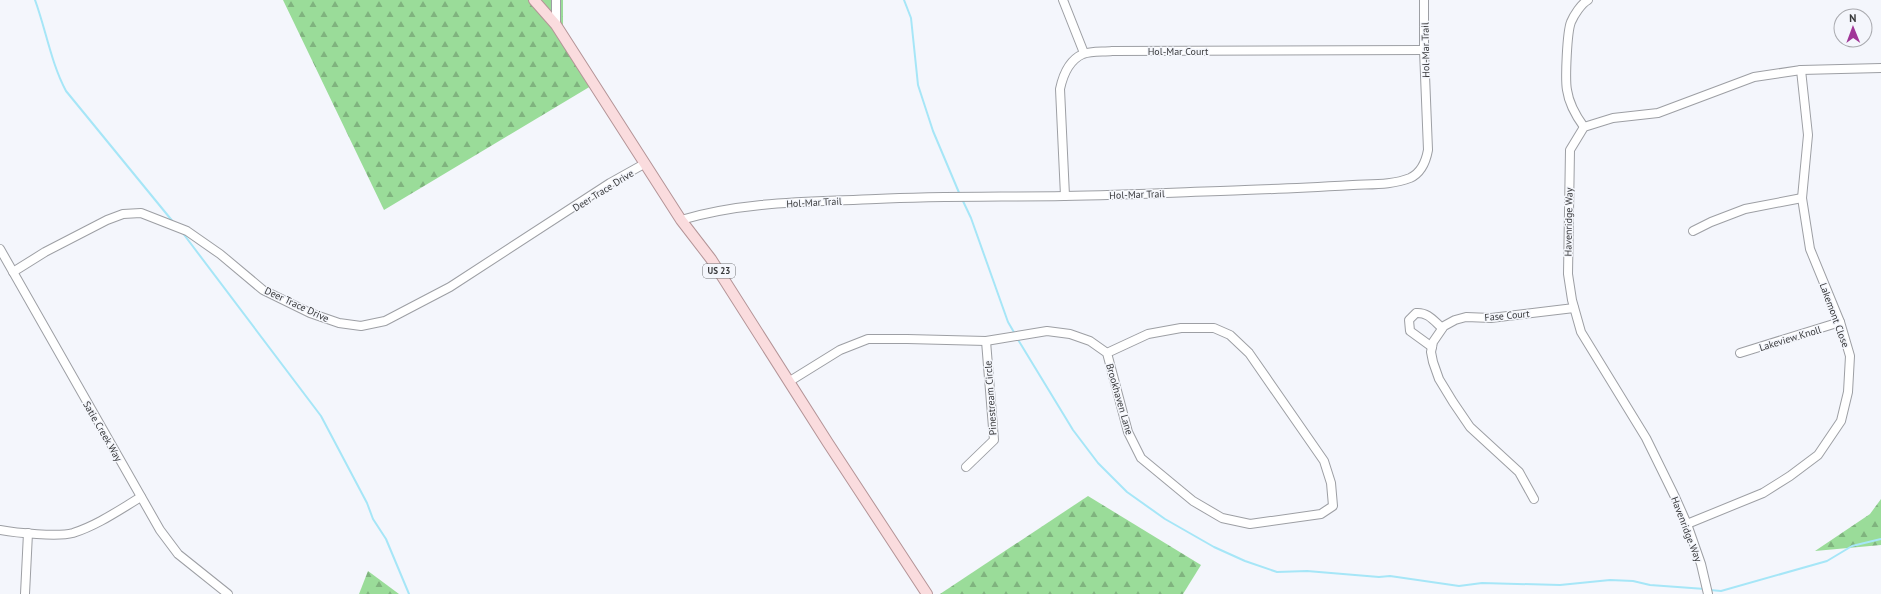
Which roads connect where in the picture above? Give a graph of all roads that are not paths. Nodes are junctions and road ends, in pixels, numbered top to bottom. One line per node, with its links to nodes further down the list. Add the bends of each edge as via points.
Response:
1 (534, 0): 6 (main road, US 23)
2 (556, 0): 6 (street)
3 (1063, 0): 8 (street)
4 (1424, 0): 7 (street, Hol-Mar Trail)
5 (1585, 1): 11 (street, via 1570,23 1566,64 1567,91 1574,112)
6 (556, 25): 12 (main road, US 23)
7 (1424, 50): 8 (street, Hol-Mar Court, via 1112,51); 13 (street, Hol-Mar Trail, via 1428,150 1426,161 1412,177 1380,183 1317,187)
8 (1084, 54): 13 (street, Hol-Mar Court, via 1068,65 1060,89)
9 (1881, 68): 10 (street)
10 (1801, 70): 11 (street, via 1754,77 1658,113 1613,118); 14 (street, Lakemont Close, via 1808,135)
11 (1584, 127): 19 (street, Havenridge Way, via 1570,150 1569,168 1568,274)
12 (644, 164): 15 (main road, US 23); 18 (street, Deer Trace Drive, via 610,183 450,287 385,321 362,326 338,323 310,313 263,290 220,254 187,232 141,213 124,214 107,220 45,252)
13 (1065, 196): 15 (street, Hol-Mar Trail, via 924,197 763,205 707,212)
14 (1802, 198): 16 (street, via 1745,209); 20 (street, Lakemont Close, via 1810,249)
15 (681, 220): 26 (main road, US 23, via 711,259)
16 (1693, 231)
17 (0, 249): 18 (street, Satie Creek Way)
18 (13, 272): 28 (street, Satie Creek Way)
19 (1574, 308): 21 (street, Fase Court, via 1491,318 1466,317); 30 (street, Havenridge Way, via 1581,332 1646,438)
20 (1840, 322): 25 (street, Lakeview Knoll); 30 (street, Lakemont Close, via 1850,356 1848,392 1841,421 1818,455 1763,492)
21 (1442, 328): 23 (street); 23 (street, via 1421,312 1409,320 1410,331)
22 (986, 342): 24 (street, Brookhaven Lane, via 1047,331 1070,334 1090,342); 26 (street, Brookhaven Lane, via 868,339 840,350); 27 (street, Pinestream Circle, via 994,440)
23 (1432, 347): 29 (street, via 1433,362 1439,379 1470,427 1519,472)
24 (1107, 353): 24 (street, Brookhaven Lane, via 1148,334 1181,328 1214,328 1230,335 1249,353 1324,461 1331,483 1333,506 1321,514 1250,524 1222,518 1193,501 1141,458 1128,432)
25 (1740, 353)
26 (790, 382): 35 (main road, US 23)
27 (966, 467)
28 (141, 497): 32 (street, via 97,523 72,533); 34 (street, Satie Creek Way, via 160,530 178,554)
29 (1534, 499)
30 (1687, 524): 36 (street, Havenridge Way)
31 (0, 530): 32 (street)
32 (28, 533): 33 (street)
33 (25, 594)
34 (228, 594)
35 (927, 594)
36 (1708, 594)

